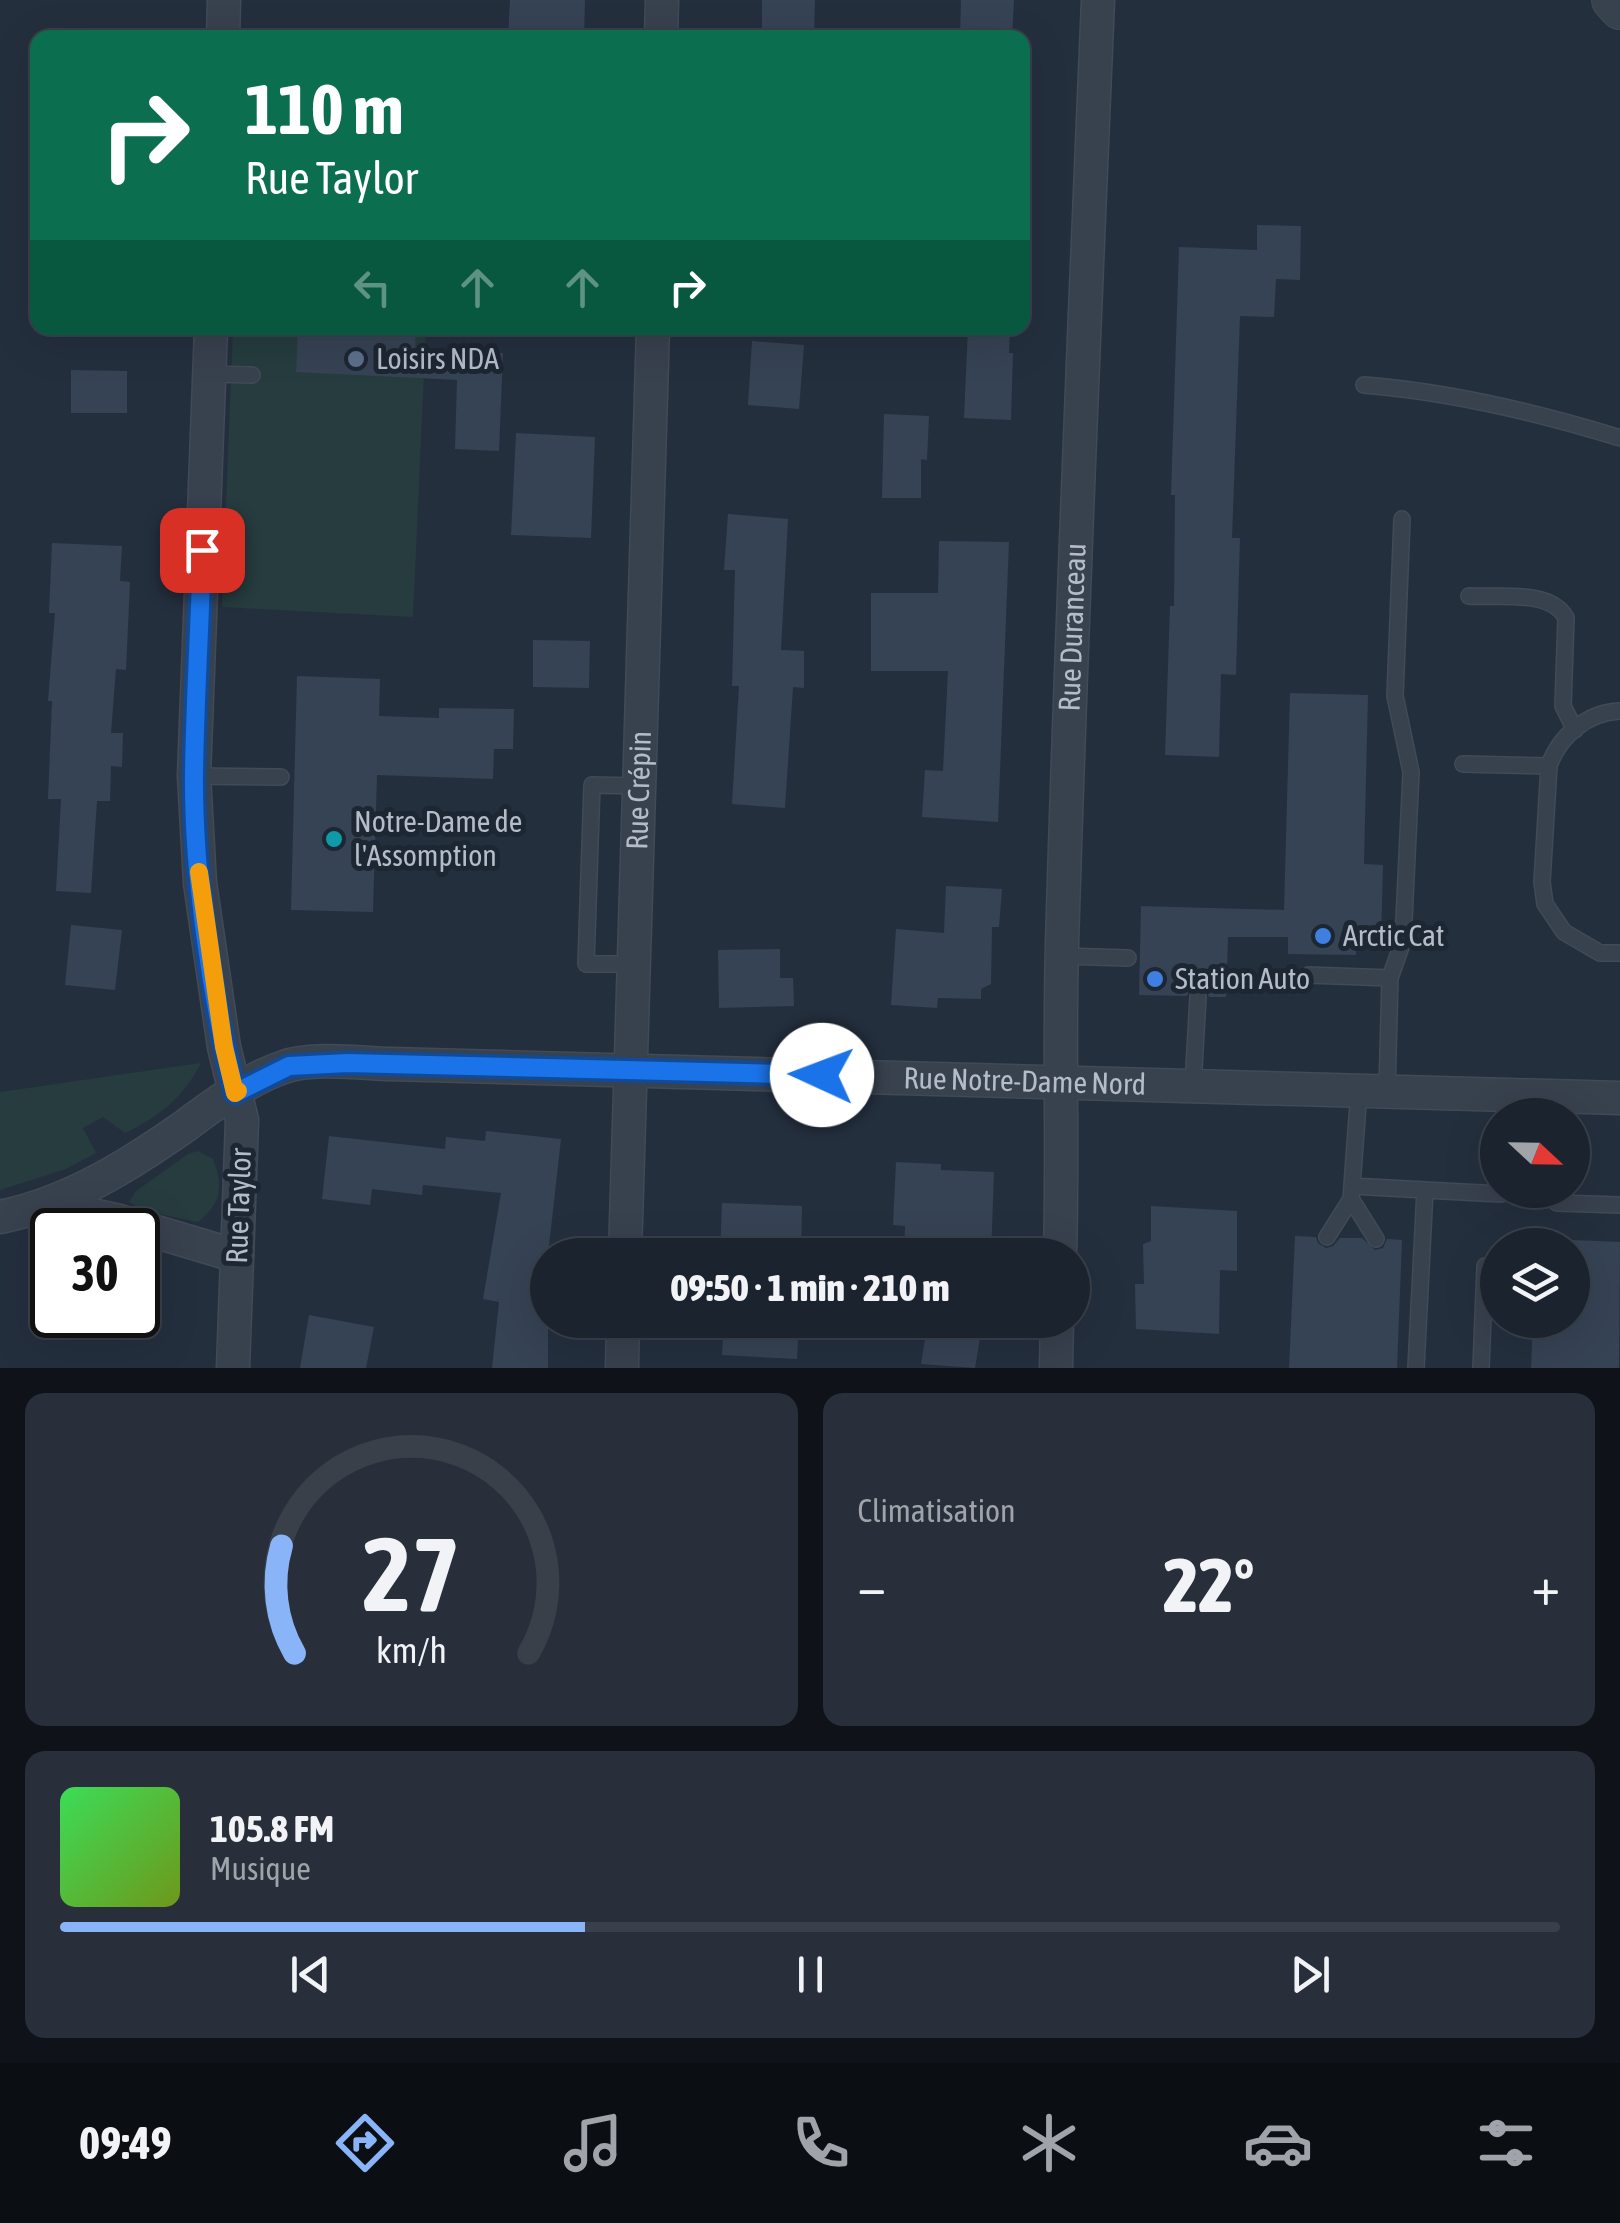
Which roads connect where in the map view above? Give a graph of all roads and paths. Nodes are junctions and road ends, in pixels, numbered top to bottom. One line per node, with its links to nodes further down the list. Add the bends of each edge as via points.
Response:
1 (224, 0): 6 (street)
2 (662, 0): 7 (street)
3 (1098, 0): 24 (street, Rue Duranceau)
4 (1612, 0): 5 (street)
5 (1620, 9)
6 (222, 30)
7 (661, 30)
8 (211, 335): 10 (street, Rue Taylor)
9 (653, 335): 22 (street, Rue Crépin)
10 (209, 374): 11 (lane); 20 (street, Rue Taylor)
11 (252, 376)
12 (1364, 386): 13 (lane, via 1544,415)
13 (1620, 438)
14 (1402, 519): 28 (lane, via 1395,696 1411,772 1402,941)
15 (1468, 596): 17 (lane, via 1546,600 1562,609 1563,706)
16 (1620, 710): 17 (lane)
17 (1574, 730): 19 (lane)
18 (1463, 764): 19 (lane)
19 (1549, 766): 23 (lane, via 1545,904 1564,932 1600,953)
20 (194, 776): 21 (lane); 34 (street, Rue Taylor, via 200,883)
21 (281, 777)
22 (640, 786): 26 (street, Rue Crépin); 26 (lane, via 592,785 586,964)
23 (1620, 953)
24 (1062, 956): 25 (lane); 31 (street, Rue Duranceau)
25 (1128, 958)
26 (632, 964): 30 (street, Rue Crépin)
27 (1308, 976): 28 (lane)
28 (1390, 978): 33 (lane)
29 (1198, 997): 32 (lane)
30 (630, 1070): 31 (street, Rue Notre-Dame Nord); 34 (street, Rue Notre-Dame Nord, via 304,1064 280,1068); 44 (street, Rue Crépin)
31 (1060, 1083): 32 (street, Rue Notre-Dame Nord); 45 (street, Rue Duranceau)
32 (1193, 1086): 33 (street, Rue Notre-Dame Nord)
33 (1373, 1091): 35 (street, Rue Notre-Dame Nord); 37 (lane)
34 (235, 1093): 40 (street, Rue Notre-Dame Nord, via 121,1168); 47 (street, Rue Taylor, via 242,1120)
35 (1620, 1098)
36 (1424, 1190): 37 (lane); 38 (lane); 54 (lane)
37 (1352, 1193): 43 (lane); 46 (lane)
38 (1480, 1193)
39 (1590, 1204): 41 (lane)
40 (46, 1205): 42 (street, Rue Notre-Dame Nord); 47 (street, Rue Notre-Dame Nord)
41 (1620, 1205)
42 (0, 1217)
43 (1327, 1237)
44 (625, 1238)
45 (1061, 1238)
46 (1376, 1239)
47 (238, 1256): 51 (street, Rue Taylor)
48 (623, 1338): 52 (street)
49 (1057, 1338): 53 (street)
50 (1482, 1338): 55 (lane)
51 (233, 1368)
52 (622, 1368)
53 (1056, 1368)
54 (1416, 1368)
55 (1481, 1368)

